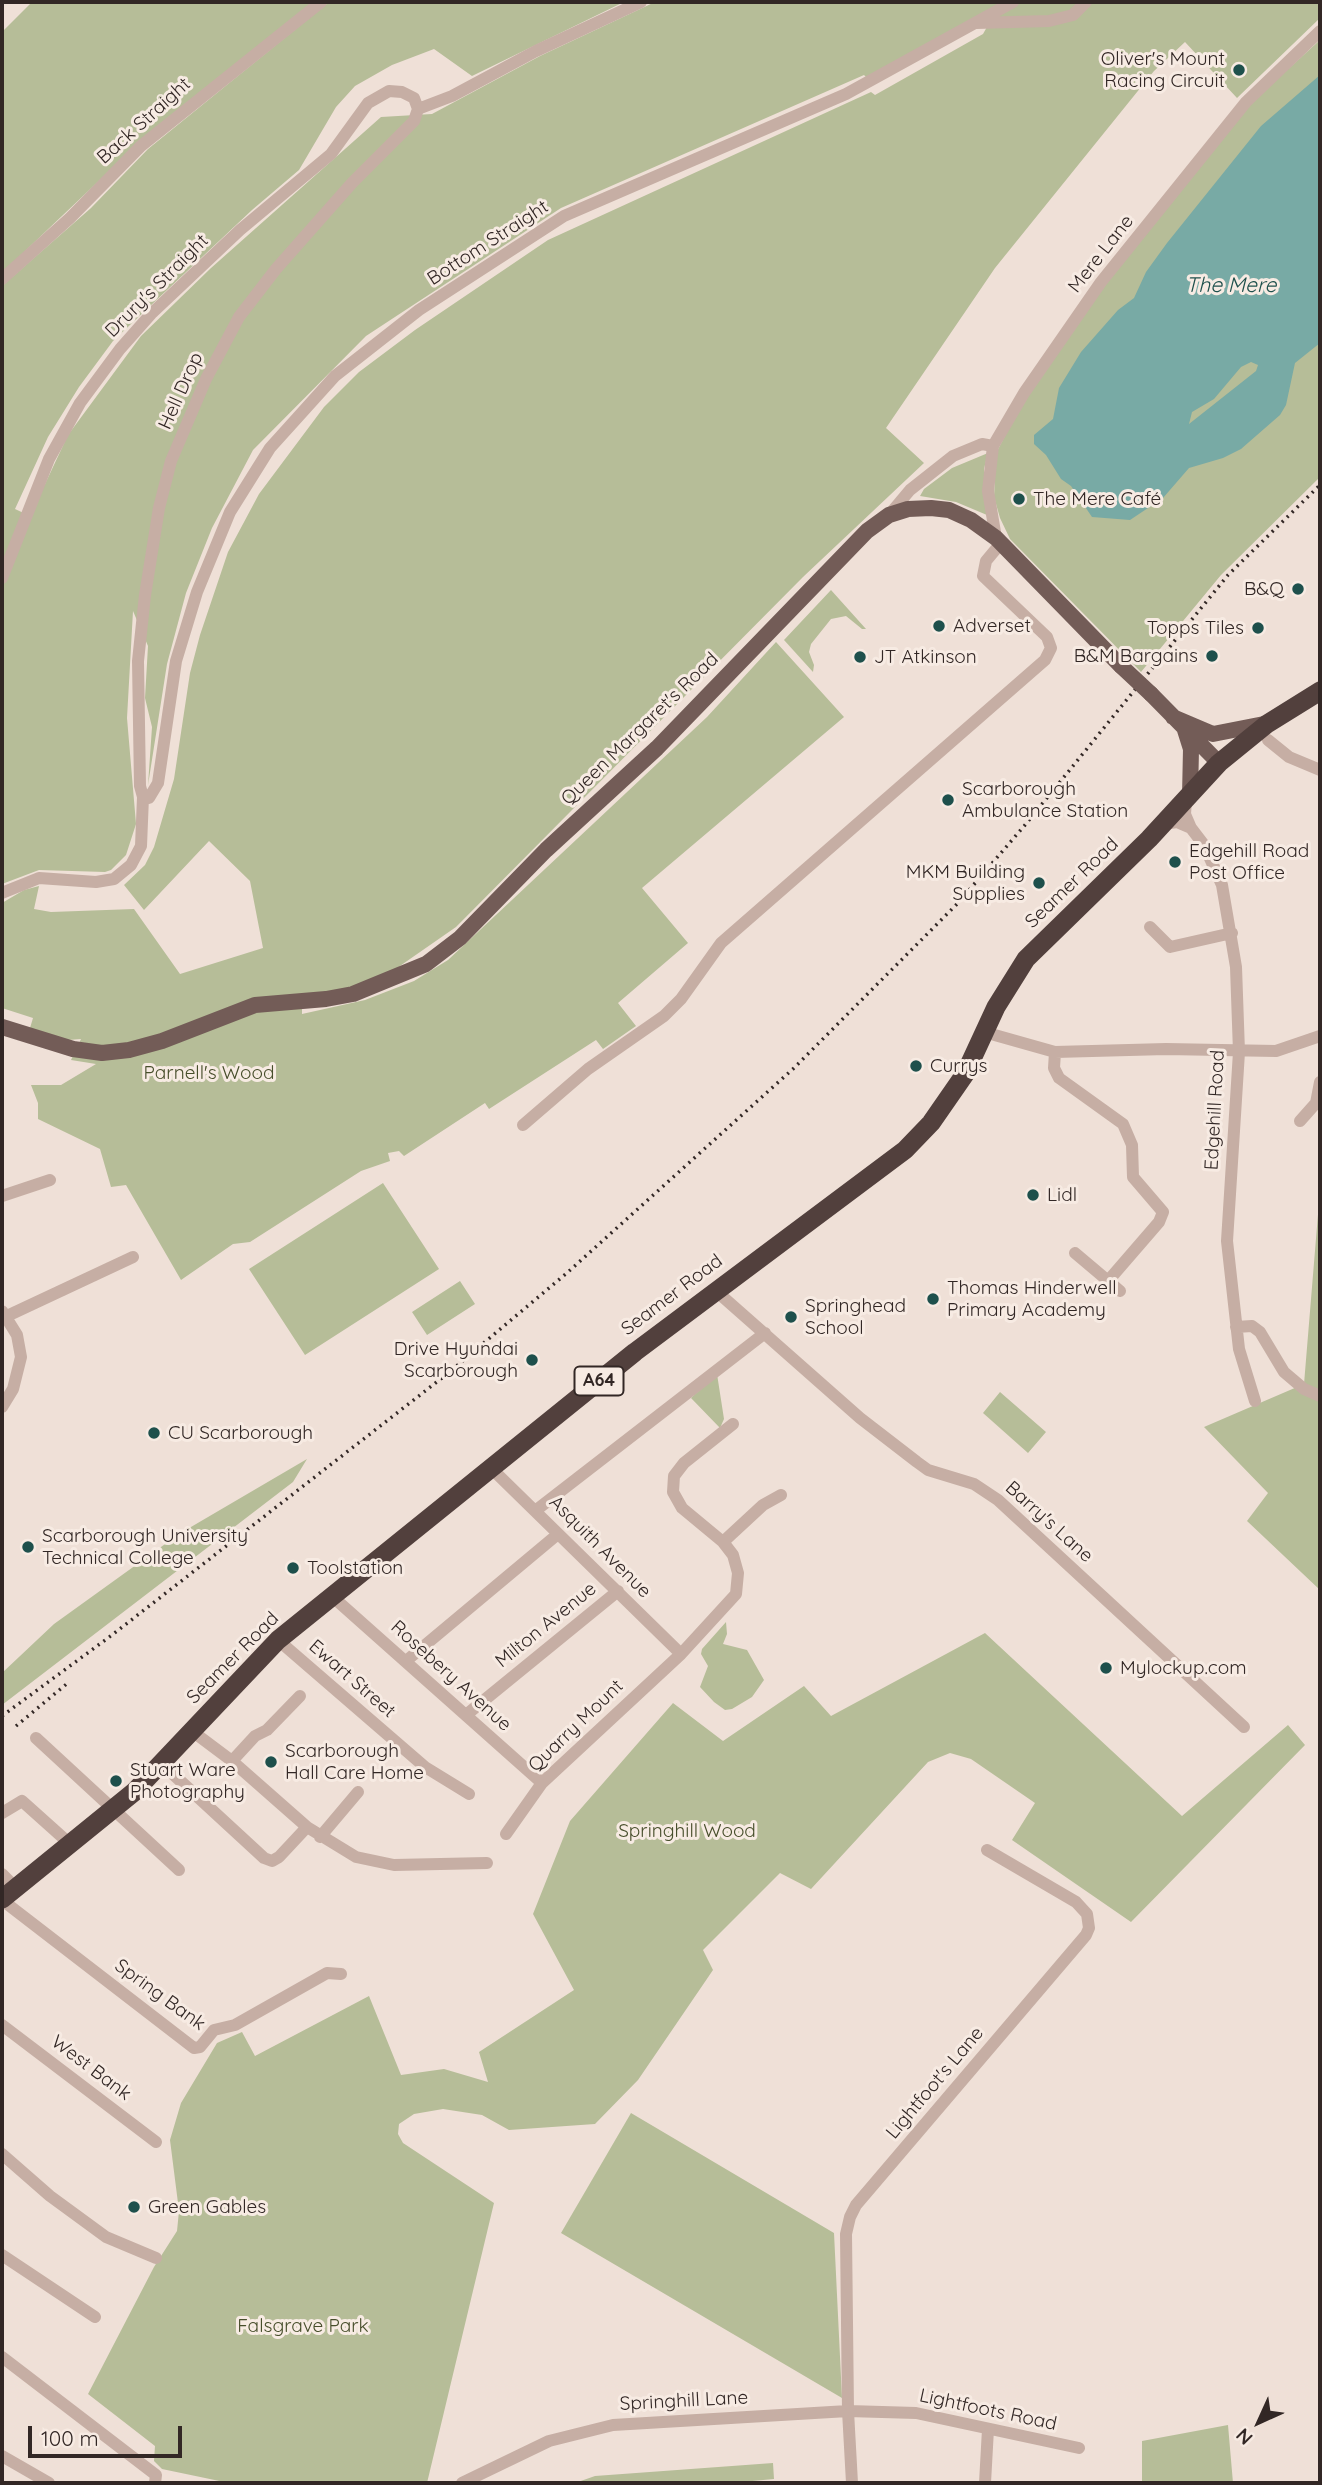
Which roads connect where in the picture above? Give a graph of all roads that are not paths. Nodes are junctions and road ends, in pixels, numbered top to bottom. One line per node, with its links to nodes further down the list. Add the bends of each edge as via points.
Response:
1 (321, 2): 8 (street, Back Straight, via 141,146)
2 (641, 2): 7 (street, via 452,96)
3 (1013, 2): 5 (street, Bottom Straight)
4 (1086, 2): 5 (street, via 1073,15 1049,21)
5 (976, 23): 18 (street, Bottom Straight, via 820,106 564,216 355,358 270,447 245,483 197,592 168,704 157,788 149,798)
6 (1320, 31): 9 (street, Mere Lane, via 1246,102 1101,282)
7 (418, 108): 12 (street, Drury's Straight, via 409,94 382,93 362,110 336,150 240,230 120,349 80,403 48,459); 18 (street, Hell Drop, via 414,121 276,269 239,317 206,379 172,461 145,595 138,684 139,776)
8 (2, 279)
9 (993, 446): 10 (street, via 977,446 953,456 910,490); 11 (street, Mere Lane, via 988,491)
10 (889, 516): 11 (main road, Queen Margaret's Road, via 908,509 949,510); 25 (main road, Queen Margaret's Road, via 867,531 657,748 546,850 460,938 426,964 353,994 255,1005 129,1050 73,1049)
11 (999, 541): 14 (main road, Queen Margaret's Road, bridge); 32 (street, via 986,561 983,576 1047,637 1051,648 1045,660 721,943 664,1016 588,1069)
12 (2, 578)
13 (1320, 691): 15 (highway, Seamer Road / A64)
14 (1179, 722): 15 (main road, via 1213,734); 16 (main road, Queen Margaret's Road); 19 (main road, via 1191,749)
15 (1268, 732): 16 (highway, Seamer Road / A64); 17 (street, via 1289,757)
16 (1219, 763): 19 (highway, Seamer Road / A64)
17 (1320, 770)
18 (144, 797): 22 (street, via 141,846 131,865 114,879 39,878)
19 (1188, 798): 20 (highway, Seamer Road / A64); 21 (street, Edgehill Road, via 1185,814)
20 (1163, 824): 21 (street, via 1177,822); 26 (highway, Seamer Road / A64, via 1026,959)
21 (1191, 828): 24 (street, Edgehill Road, via 1205,845 1222,886)
22 (2, 893)
23 (1150, 927): 24 (street, via 1170,947)
24 (1232, 933): 29 (street, Edgehill Road)
25 (2, 1027)
26 (984, 1032): 28 (street); 38 (highway, Seamer Road / A64, via 949,1099 905,1150)
27 (1320, 1040): 29 (street, via 1276,1051)
28 (1055, 1052): 29 (street, via 1167,1048); 37 (street, via 1059,1078 1123,1124 1132,1145 1133,1177 1163,1212 1160,1222)
29 (1239, 1052): 41 (street, Edgehill Road, via 1227,1241)
30 (1320, 1082): 31 (street, via 1316,1102)
31 (1300, 1121)
32 (523, 1125)
33 (50, 1180): 34 (street)
34 (2, 1196)
35 (1075, 1253): 37 (street)
36 (133, 1257): 40 (street)
37 (1108, 1281): 39 (street)
38 (715, 1290): 42 (street, Barry's Lane); 47 (highway, Seamer Road / A64)
39 (1120, 1291)
40 (4, 1313): 45 (street, via 17,1335 21,1357 13,1389)
41 (1236, 1326): 43 (street, via 1252,1326 1260,1332 1284,1372); 44 (street, Edgehill Road)
42 (765, 1333): 49 (street); 59 (street, Barry's Lane, via 860,1418 928,1470 974,1484 998,1500)
43 (1320, 1396)
44 (1255, 1401)
45 (2, 1406)
46 (733, 1424): 51 (street, via 674,1476 673,1492 682,1507)
47 (492, 1468): 49 (street, Asquith Avenue); 53 (highway, Seamer Road / A64)
48 (780, 1495): 51 (street, via 762,1505)
49 (535, 1511): 50 (street, Asquith Avenue)
50 (558, 1534): 52 (street, Asquith Avenue); 56 (street)
51 (723, 1542): 55 (street, Quarry Mount, via 738,1573 736,1594)
52 (618, 1591): 55 (street, Asquith Avenue); 58 (street, Milton Avenue)
53 (334, 1598): 54 (highway, Seamer Road / A64); 56 (street, Rosebery Avenue)
54 (278, 1640): 60 (highway, Seamer Road / A64); 66 (street, Ewart Street, via 425,1767)
55 (681, 1654): 64 (street, Quarry Mount)
56 (406, 1661): 58 (street, Rosebery Avenue)
57 (300, 1696): 62 (street)
58 (466, 1715): 64 (street, Rosebery Avenue)
59 (1244, 1727)
60 (192, 1731): 62 (street); 63 (highway, Seamer Road / A64)
61 (36, 1738): 67 (street)
62 (232, 1761): 69 (street)
63 (162, 1764): 67 (highway, Seamer Road / A64); 69 (street, via 264,1858 272,1861 279,1857)
64 (542, 1783): 70 (street, Quarry Mount)
65 (358, 1791): 71 (street)
66 (469, 1794)
67 (114, 1809): 72 (highway, Seamer Road / A64); 75 (street)
68 (2, 1813): 72 (street, via 22,1801)
69 (307, 1827): 71 (street)
70 (506, 1834)
71 (320, 1837): 74 (street, via 356,1857 394,1865)
72 (70, 1844): 76 (highway, Seamer Road / A64)
73 (987, 1850): 85 (street, Lightfoot's Lane, via 1076,1902 1087,1914 1088,1928 850,2217 846,2234)
74 (487, 1863)
75 (179, 1870)
76 (5, 1890): 77 (street, Spring Bank, via 194,2048 200,2048 214,2030 235,2025 327,1973)
77 (341, 1974)
78 (2, 2025): 79 (street, West Bank)
79 (156, 2142)
80 (2, 2154): 82 (street, via 106,2237)
81 (2, 2255): 83 (street)
82 (156, 2258)
83 (95, 2317)
84 (2, 2357): 89 (street)
85 (848, 2410): 86 (street, Lightfoots Road, via 916,2413); 91 (street, Springhill Lane, via 613,2425 549,2441); 92 (street)
86 (988, 2429): 87 (street, Lightfoots Road); 93 (street)
87 (1079, 2448)
88 (2, 2456): 90 (street)
89 (155, 2479)
90 (49, 2483)
91 (462, 2483)
92 (852, 2483)
93 (985, 2483)

